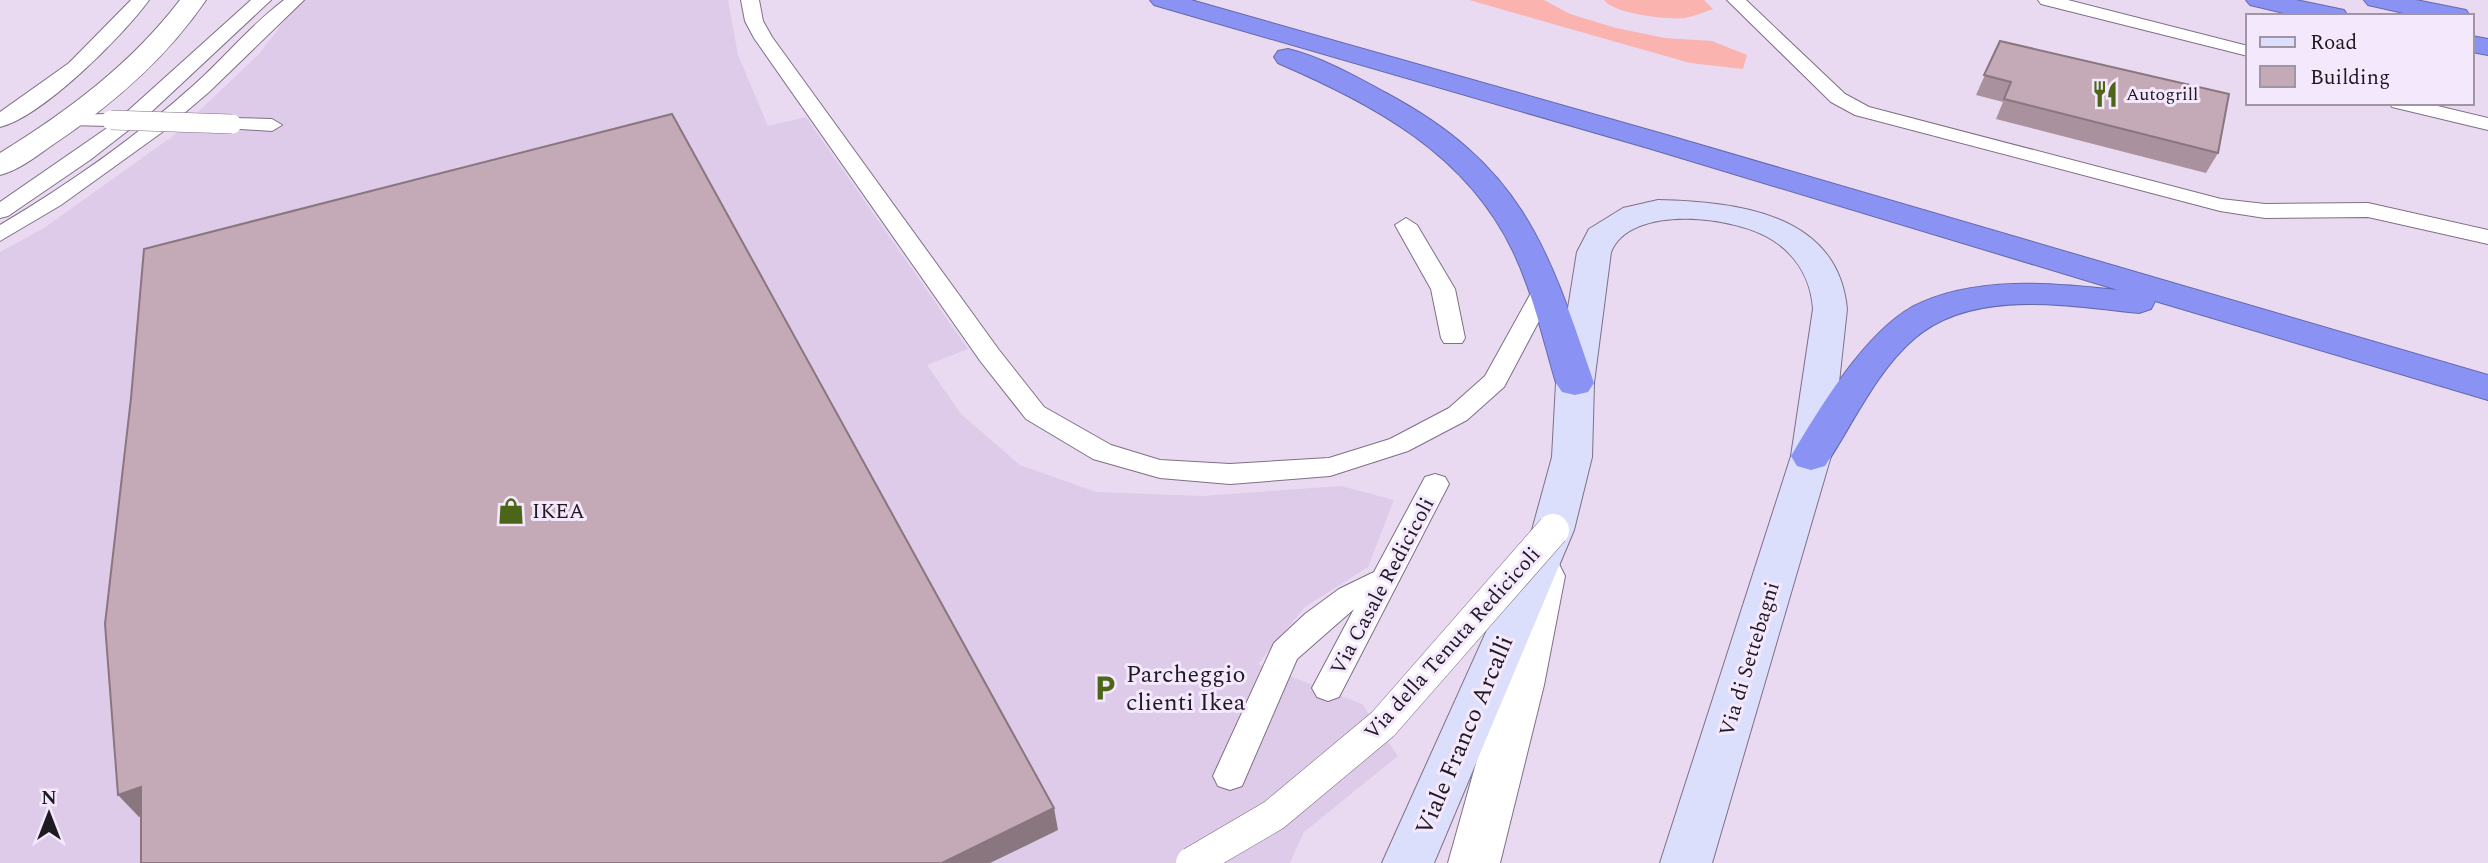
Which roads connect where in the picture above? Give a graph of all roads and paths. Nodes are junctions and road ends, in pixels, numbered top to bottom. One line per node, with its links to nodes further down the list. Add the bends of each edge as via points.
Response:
1 (140, 0): 18 (lane, via 116,32 34,101)
2 (193, 0): 17 (street, via 135,64)
3 (262, 0): 24 (lane, via 134,117)
4 (295, 0): 26 (lane, via 130,149)
5 (750, 0): 28 (lane, via 749,9 763,38 990,356 1035,412 1102,452 1160,469 1230,474 1330,467 1399,445 1458,414 1495,381)
6 (1155, 0): 28 (highway, via 1346,82 1432,131 1473,165 1503,205)
7 (1163, 0): 22 (highway)
8 (1211, 0): 22 (highway)
9 (1736, 0): 27 (lane, via 1838,98 1862,111 2220,205 2265,211 2368,210)
10 (2048, 0): 15 (lane)
11 (2259, 0): 13 (highway)
12 (2377, 0): 14 (highway)
13 (2326, 14)
14 (2447, 14)
15 (2246, 50)
16 (2407, 105): 20 (lane)
17 (68, 119): 19 (lane, bridge); 23 (street)
18 (0, 121)
19 (232, 124): 21 (lane)
20 (2488, 124)
21 (272, 125)
22 (1659, 142): 29 (highway)
23 (0, 166)
24 (0, 211)
25 (1406, 225): 30 (lane, via 1443,289)
26 (0, 234)
27 (2488, 237)
28 (1544, 289): 31 (highway)
29 (2247, 317): 32 (highway); 33 (highway, via 2060,296 1990,298 1933,310 1891,343)
30 (1454, 338)
31 (1575, 383): 33 (main road, Via della Tenuta Redicicoli, via 1594,252 1605,232 1634,215 1658,210 1693,209 1745,217 1776,229 1801,247 1828,286 1830,309); 35 (main road, Via della Tenuta Redicicoli, via 1572,457)
32 (2488, 388)
33 (1811, 456): 42 (main road, Via di Settebagni)
34 (1435, 484): 36 (lane, Via Casale Redicicoli)
35 (1553, 530): 39 (lane, Via della Tenuta Redicicoli, bridge, via 1383,723 1274,815); 40 (main road, Viale Franco Arcalli); 41 (street, via 1521,685)
36 (1386, 579): 37 (lane, Via Casale Redicicoli); 38 (lane, via 1349,597 1286,652)
37 (1328, 688)
38 (1230, 776)
39 (1192, 863)
40 (1408, 863)
41 (1474, 863)
42 (1686, 863)

